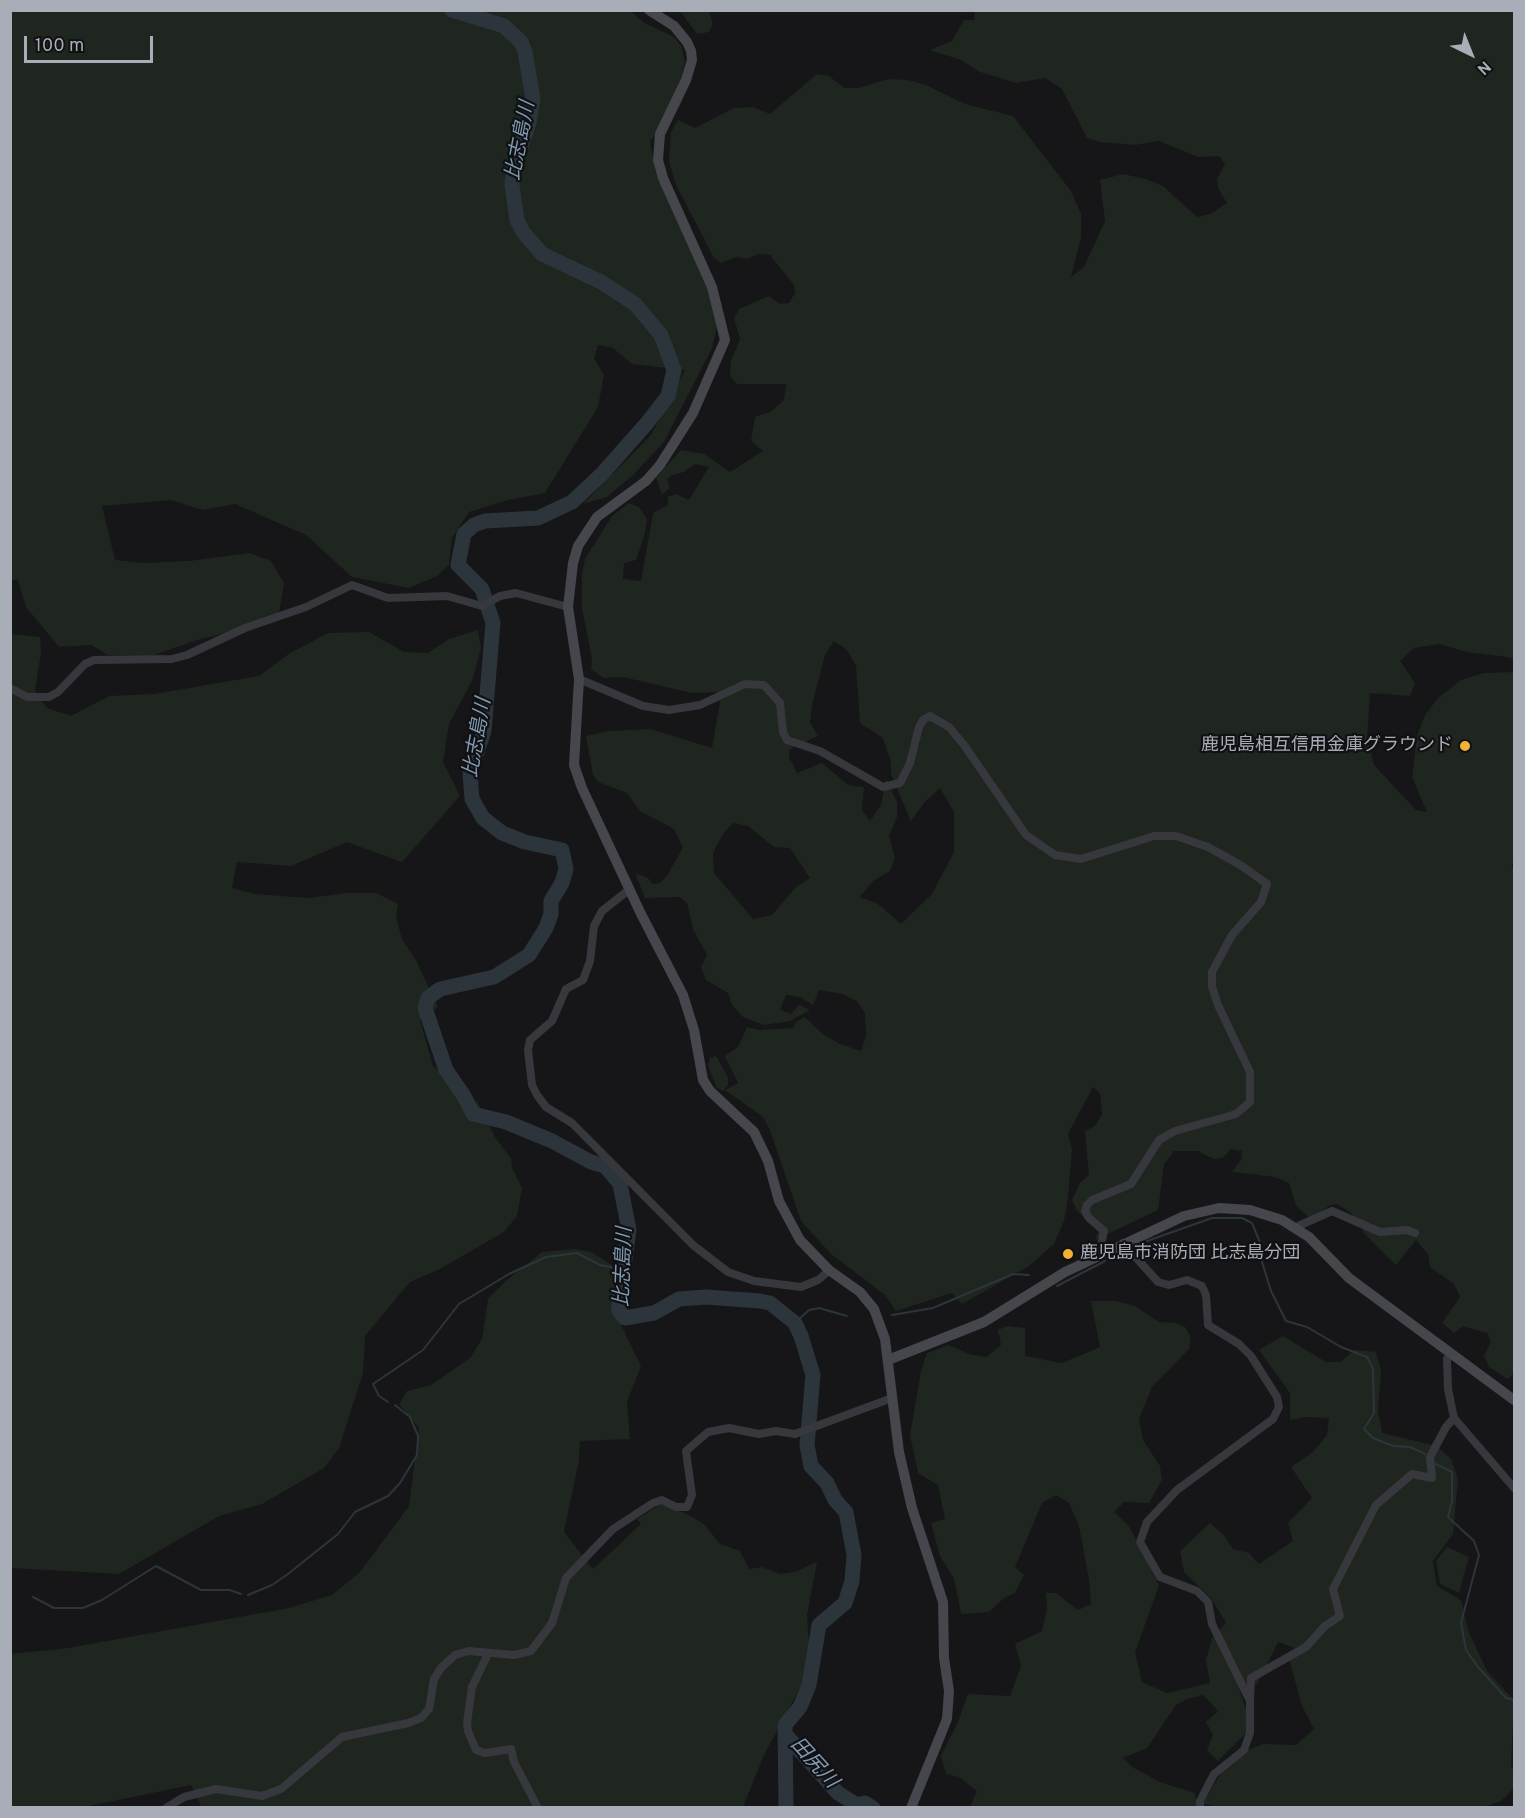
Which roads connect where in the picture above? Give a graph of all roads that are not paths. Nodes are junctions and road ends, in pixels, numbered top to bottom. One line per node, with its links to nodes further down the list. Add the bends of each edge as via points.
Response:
1 (649, 10): 2 (street, via 674,26 690,51 689,71 660,134 658,160 712,288 725,340 693,413 660,465 646,481 597,517 578,546)
2 (568, 607): 3 (street); 4 (street, via 516,593 482,606 447,596 388,598 352,585 187,655 172,659 94,660 49,697 27,697)
3 (579, 679): 5 (street, via 574,765); 9 (street, via 644,706 669,710 700,705 745,684 764,685 780,703 787,740 819,750 883,787 900,783 922,720 930,716 949,727 964,745 1022,831 1055,855 1081,860 1154,836 1176,836 1208,848 1267,884 1261,902 1232,935 1212,972 1218,1005 1250,1072 1250,1102 1236,1114 1175,1131 1160,1140 1131,1184 1087,1205 1089,1218 1104,1231)
4 (10, 688)
5 (630, 889): 10 (street, via 686,1005 702,1080 754,1132 789,1222 812,1255); 10 (street, via 602,911 594,926 590,961 583,980 566,989 552,1021 530,1040 532,1085 537,1095 546,1107 572,1123 693,1245 728,1272 754,1281 801,1287)
6 (1296, 1227): 7 (street, via 1332,1211 1380,1232); 8 (street, via 1250,1210 1219,1208 1184,1216); 11 (street, via 1349,1278)
7 (1415, 1233)
8 (1123, 1243): 9 (street); 18 (street, via 1158,1282 1169,1285 1187,1280 1202,1286 1208,1325 1251,1356 1277,1397 1279,1407 1273,1419 1177,1490 1147,1522 1140,1542 1160,1577 1197,1591 1208,1602 1212,1624)
9 (1099, 1255): 12 (street, via 984,1322)
10 (830, 1270): 12 (street, via 850,1282 874,1309)
11 (1451, 1353): 14 (street); 15 (street, via 1447,1359 1448,1389)
12 (888, 1360): 13 (street)
13 (892, 1398): 17 (street, via 795,1434 759,1434 729,1428 708,1432 686,1451 692,1495 687,1507 662,1500 613,1528 566,1578 552,1623 534,1648 514,1655); 21 (street, via 908,1489 942,1602 944,1658 950,1691 947,1719)
14 (1515, 1400)
15 (1454, 1419): 16 (street); 18 (street, via 1430,1457 1432,1478 1412,1474 1376,1505 1333,1589 1340,1616 1306,1647 1251,1678)
16 (1515, 1488)
17 (488, 1654): 19 (street, via 465,1651 450,1658 434,1679 429,1709 421,1718 342,1737 281,1789 262,1796 216,1789 184,1797); 20 (street, via 472,1687 468,1731 476,1750 485,1753 511,1749)
18 (1250, 1701): 22 (street, via 1250,1733 1244,1750 1214,1774)
19 (166, 1808)
20 (538, 1808)
21 (911, 1808)
22 (1200, 1808)

